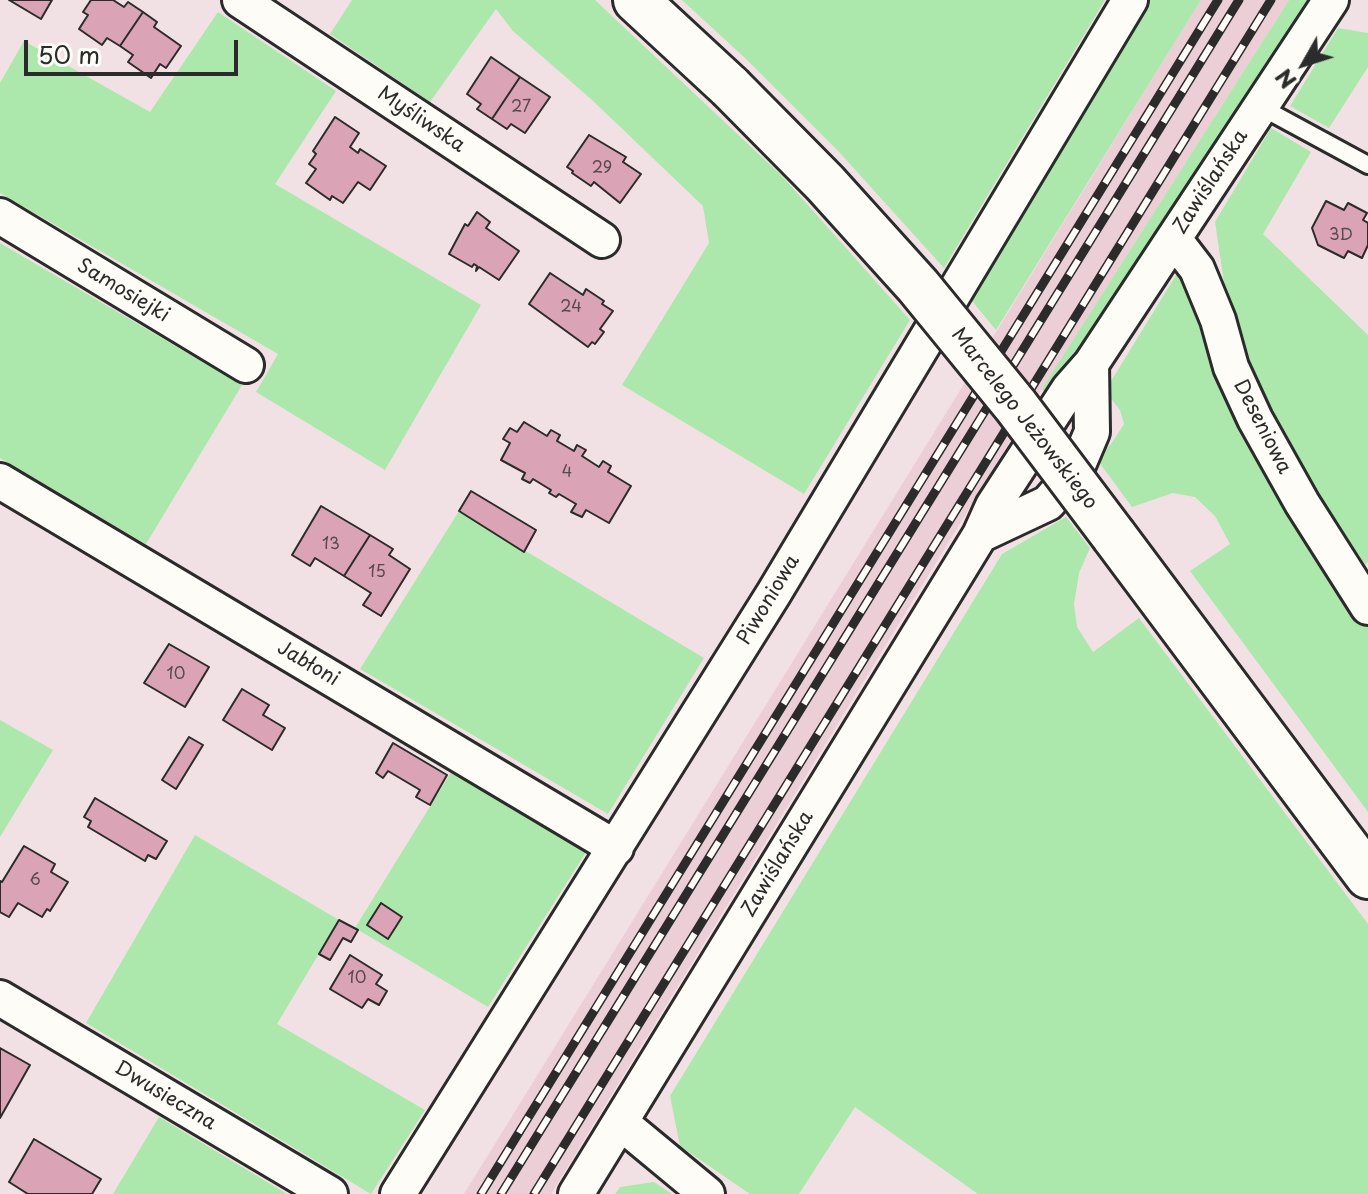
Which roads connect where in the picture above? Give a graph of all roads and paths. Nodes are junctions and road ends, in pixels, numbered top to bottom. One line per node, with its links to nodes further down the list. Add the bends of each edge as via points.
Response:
1 (240, 0): 9 (street, Myśliwska)
2 (636, 0): 16 (street, Marcelego Jeżowskiego, bridge, via 825,183 918,286 1016,406)
3 (1130, 0): 15 (street, Piwoniowa)
4 (1331, 0): 5 (street, Zawiślańska)
5 (1259, 106): 6 (lane); 8 (street, Zawiślańska)
6 (1368, 165)
7 (0, 216): 11 (street, Samosiejki)
8 (1174, 239): 10 (street, Zawiślańska); 14 (street, Deseniowa, via 1197,269 1255,419)
9 (602, 240)
10 (1091, 364): 13 (street, Zawiślańska, via 993,506); 13 (street, via 1092,432 1075,472 1048,503)
11 (246, 365)
12 (0, 481): 15 (street, Jabłoni)
13 (980, 535): 18 (street, Zawiślańska)
14 (1368, 607)
15 (616, 848): 20 (street, Piwoniowa)
16 (1368, 876)
17 (0, 998): 19 (street, Dwusieczna)
18 (620, 1122): 21 (street, Zawiślańska); 22 (street)
19 (330, 1194)
20 (398, 1194)
21 (576, 1194)
22 (707, 1194)

